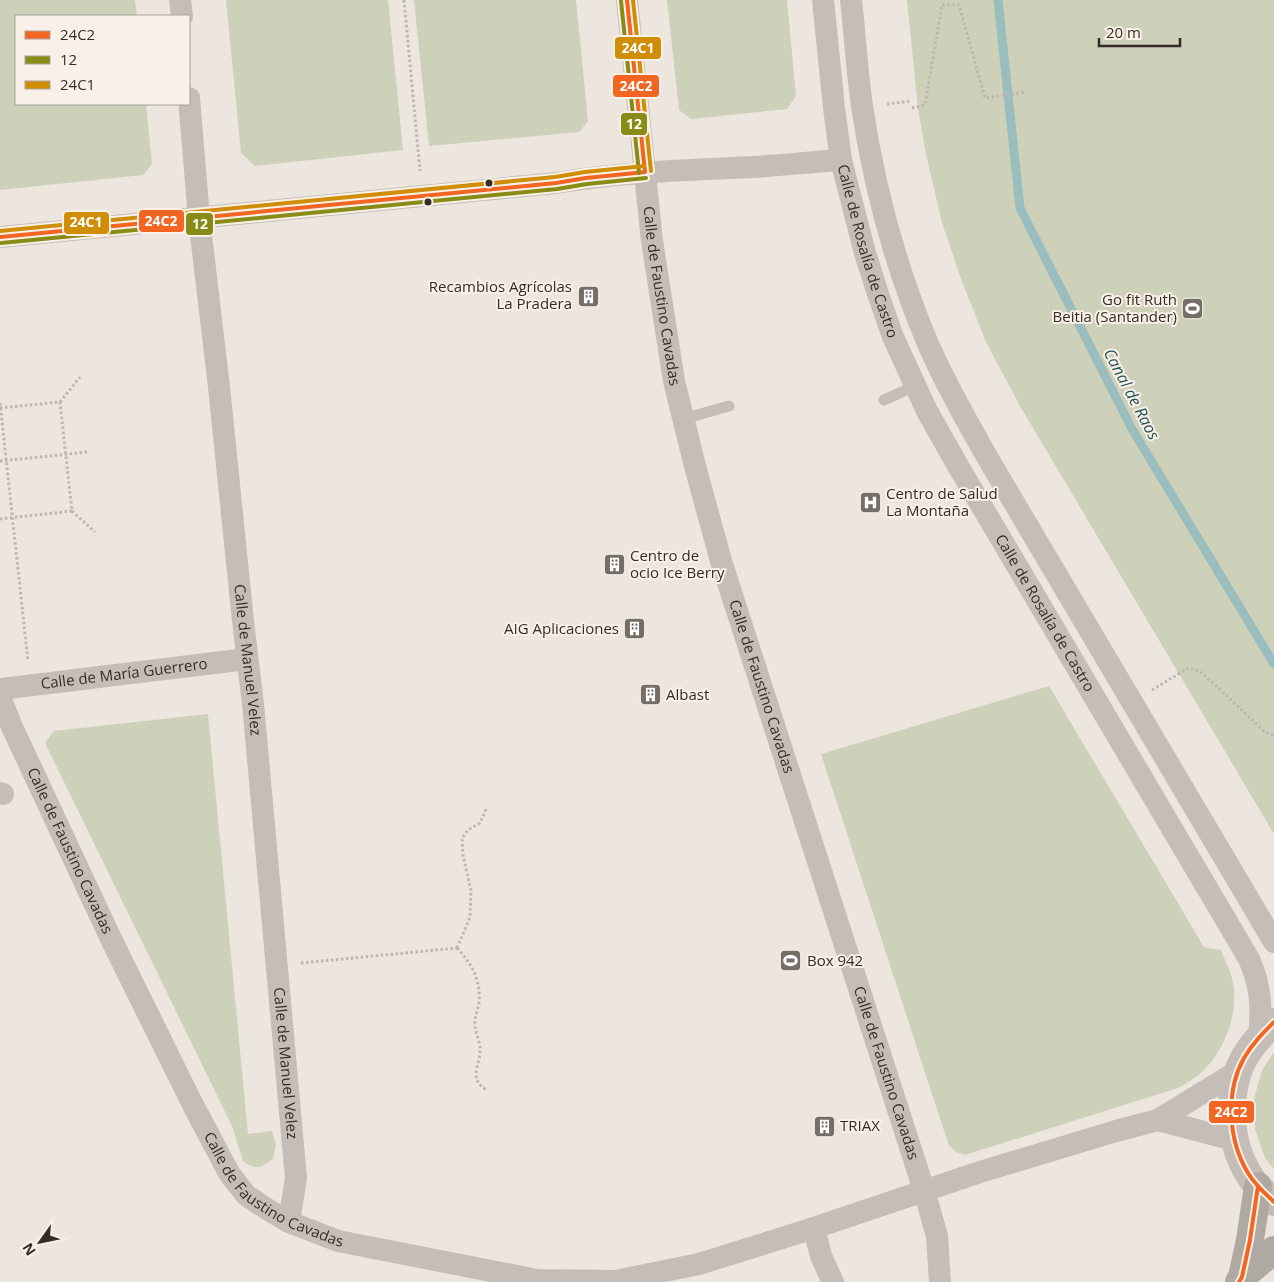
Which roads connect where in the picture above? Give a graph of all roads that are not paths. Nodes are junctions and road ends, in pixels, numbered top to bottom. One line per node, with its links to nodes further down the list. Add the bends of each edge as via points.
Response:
1 (180, 0): 5 (street)
2 (627, 0): 8 (street, Calle de Faustino Cavadas)
3 (823, 0): 7 (street, Calle de Rosalía de Castro)
4 (851, 0): 18 (street, Calle de Rosalía de Castro, via 862,106 874,170 897,259 941,371 968,423)
5 (182, 15)
6 (190, 105): 9 (street, Calle de Manuel Velez)
7 (841, 160): 8 (street); 11 (street, Calle de Rosalía de Castro, via 877,291)
8 (645, 172): 9 (street); 14 (street, Calle de Faustino Cavadas, via 674,381)
9 (199, 218): 10 (street); 15 (street, Calle de Manuel Velez)
10 (0, 238)
11 (915, 386): 12 (lane); 19 (street, Calle de Rosalía de Castro, via 958,466 1249,959 1258,982)
12 (884, 400)
13 (729, 406): 14 (lane)
14 (683, 419): 23 (street, Calle de Faustino Cavadas, via 721,561)
15 (247, 659): 16 (street, Calle de María Guerrero); 25 (street, Calle de Manuel Velez, via 296,1178)
16 (0, 689)
17 (0, 697): 25 (street, Calle de Faustino Cavadas, via 112,941 229,1174 246,1195)
18 (1274, 942)
19 (1266, 1029): 20 (street)
20 (1238, 1070): 21 (street, Calle de Faustino Cavadas); 22 (street, via 1233,1097)
21 (1158, 1120): 22 (street); 23 (street, Calle de Faustino Cavadas)
22 (1234, 1140): 24 (street, via 1247,1170)
23 (924, 1190): 26 (street, Calle de Faustino Cavadas); 30 (street, Calle de Faustino Cavadas, via 937,1236)
24 (1266, 1194): 28 (highway)
25 (289, 1222): 26 (street, Calle de Faustino Cavadas, via 338,1241 537,1280 615,1281 699,1264)
26 (814, 1228): 29 (street, via 821,1256)
27 (1274, 1250): 28 (highway)
28 (1241, 1279)
29 (834, 1282)
30 (940, 1282)

